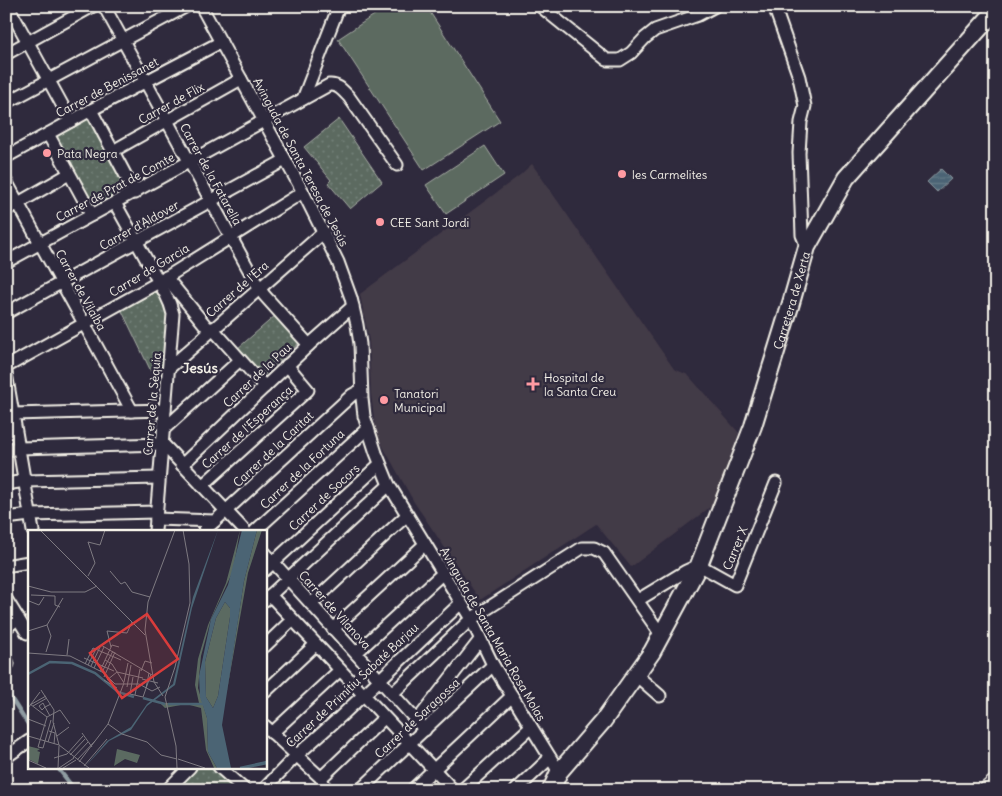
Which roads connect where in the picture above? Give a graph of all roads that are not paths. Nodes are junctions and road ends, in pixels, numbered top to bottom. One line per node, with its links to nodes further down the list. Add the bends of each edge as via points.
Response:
1 (8, 6): 12 (street)
2 (94, 6): 12 (street)
3 (104, 6): 11 (street, Carrer de la Fatarella)
4 (187, 6): 11 (street)
5 (201, 6): 13 (street, Avinguda de Santa Teresa de Jesús)
6 (339, 6): 18 (street)
7 (540, 6): 8 (street, via 607,60 620,60 655,30)
8 (715, 6)
9 (774, 6): 43 (street, via 799,78 805,106 799,154 802,235)
10 (996, 10): 43 (main road, Carretera de Xerta, via 846,178)
11 (123, 40): 15 (street); 17 (street, Carrer de la Fatarella)
12 (28, 42): 14 (street); 15 (street)
13 (221, 42): 16 (street, Avinguda de Santa Teresa de Jesús); 17 (street, Carrer de Benissanet)
14 (6, 54)
15 (48, 79): 19 (street); 21 (street)
16 (241, 80): 22 (street, Carrer de Flix); 23 (street, Avinguda de Santa Teresa de Jesús)
17 (146, 83): 20 (street, Carrer de Benissanet); 22 (street, Carrer de la Fatarella)
18 (303, 99): 23 (street, Carrer de Prat de Comte); 29 (street, Carrer de Prat de Comte, via 329,85 341,88)
19 (6, 103)
20 (91, 110): 21 (street, Carrer de Benissanet); 25 (street)
21 (71, 121): 24 (street, Carrer de Benissanet)
22 (166, 121): 25 (street, Carrer de Flix); 28 (street, Carrer de la Fatarella)
23 (264, 122): 27 (street, Avinguda de Santa Teresa de Jesús); 28 (street, Carrer de Prat de Comte)
24 (48, 134): 26 (street, Carrer de Benissanet); 30 (street)
25 (113, 151): 33 (street)
26 (6, 157)
27 (285, 160): 32 (street, Avinguda de Santa Teresa de Jesús); 34 (street, Carrer d'Aldover)
28 (189, 163): 33 (street, Carrer de Prat de Comte); 34 (street, Carrer de la Fatarella)
29 (398, 165)
30 (69, 174): 35 (street); 38 (street)
31 (6, 181): 35 (street, Carrer de Vilalba)
32 (303, 192): 39 (street, Avinguda de Santa Teresa de Jesús); 40 (street, Carrer de Garcia)
33 (135, 193): 36 (street, Carrer de Prat de Comte)
34 (210, 201): 40 (street, Carrer de la Fatarella); 41 (street, Carrer d'Aldover)
35 (18, 203): 37 (street); 42 (street, Carrer de Vilalba)
36 (115, 203): 38 (street, Carrer de Prat de Comte); 41 (street)
37 (6, 210)
38 (92, 215): 42 (street, Carrer de Prat de Comte)
39 (324, 232): 47 (street, Carrer de l'Era); 48 (street, Avinguda de Santa Teresa de Jesús)
40 (230, 237): 45 (street, Carrer de Garcia); 47 (street, Carrer de la Fatarella)
41 (137, 242): 45 (street); 46 (street, Carrer d'Aldover)
42 (40, 244): 44 (street, Carrer de Prat de Comte); 46 (street, Carrer de Vilalba)
43 (807, 247): 90 (main road, Carretera de Xerta, via 753,426)
44 (6, 262)
45 (162, 279): 50 (street, Carrer de Garcia); 51 (street); 56 (street, Carrer de la Sèquia, via 172,314)
46 (62, 283): 49 (street, Carrer d'Aldover); 50 (street, Carrer de Vilalba)
47 (259, 288): 51 (street, Carrer de l'Era); 52 (street, Carrer de la Fatarella)
48 (353, 306): 52 (street, Carrer de la Pau); 59 (street, Avinguda de Santa Teresa de Jesús, via 360,344)
49 (6, 313)
50 (84, 324): 55 (street, Carrer de Garcia); 61 (street, Carrer de Vilalba)
51 (211, 329): 53 (street); 56 (street, Carrer de l'Era)
52 (309, 345): 54 (street, Carrer de la Pau)
53 (240, 360): 58 (street); 64 (street)
54 (287, 365): 58 (street, Carrer de la Pau); 75 (street, Carrer de l'Esperança, via 308,390)
55 (6, 367)
56 (169, 368): 60 (street, Carrer de la Sèquia)
57 (6, 373): 62 (street)
58 (265, 387): 69 (street, Carrer de la Pau)
59 (362, 394): 63 (street, Avinguda de Santa Maria Rosa Molas); 76 (street, Carrer de la Caritat, via 352,395)
60 (165, 410): 61 (street); 64 (street, Carrer de la Sèquia)
61 (132, 411): 62 (street)
62 (13, 414): 66 (street)
63 (368, 428): 68 (street, Avinguda de Santa Maria Rosa Molas); 86 (street, Carrer de la Fortuna)
64 (164, 429): 65 (street, Carrer de la Sèquia)
65 (163, 444): 66 (street); 69 (street); 70 (street, Carrer de la Sèquia)
66 (19, 448): 67 (street); 71 (street)
67 (6, 450)
68 (380, 464): 74 (street, Avinguda de Santa Maria Rosa Molas); 91 (street, Carrer de Socors)
69 (182, 465): 75 (street)
70 (159, 478): 71 (street); 78 (street, Carrer de la Sèquia)
71 (25, 481): 73 (street); 77 (street)
72 (776, 483): 90 (street, Carrer X, via 734,585)
73 (6, 484)
74 (389, 485): 79 (street, Avinguda de Santa Maria Rosa Molas); 93 (street)
75 (202, 486): 76 (street)
76 (226, 511): 81 (street, Carrer de la Caritat); 85 (street)
77 (30, 515): 78 (street); 80 (street); 82 (street)
78 (156, 515): 81 (street); 83 (street, Carrer de la Sèquia)
79 (406, 515): 87 (street, Avinguda de Santa Maria Rosa Molas); 98 (street)
80 (6, 518)
81 (215, 521): 84 (street, Carrer de la Caritat)
82 (33, 530)
83 (155, 530)
84 (205, 530)
85 (244, 530)
86 (256, 530)
87 (425, 544): 92 (street, Avinguda de Santa Maria Rosa Molas); 103 (street)
88 (28, 562): 89 (street)
89 (11, 565)
90 (699, 565): 96 (street); 105 (main road, Carretera de Xerta)
91 (269, 566): 93 (street, Carrer de Vilanova)
92 (443, 573): 97 (street, Avinguda de Santa Maria Rosa Molas); 109 (street)
93 (288, 578): 94 (street); 98 (street, Carrer de Vilanova)
94 (267, 597): 101 (street)
95 (6, 599): 99 (street)
96 (638, 600): 100 (street, via 604,553 594,548 582,548); 105 (street)
97 (461, 602): 100 (street, Avinguda de Santa Maria Rosa Molas); 113 (street, Carrer de Primitiu Sabaté Barjau)
98 (311, 604): 103 (street, Carrer de Vilanova)
99 (18, 618): 102 (street); 104 (street)
100 (471, 618): 106 (street, Avinguda de Santa Maria Rosa Molas); 115 (street)
101 (292, 620): 107 (street); 108 (street)
102 (6, 628)
103 (333, 629): 109 (street, Carrer de Vilanova)
104 (27, 633)
105 (662, 636): 112 (main road, Carretera de Xerta)
106 (480, 640): 110 (street, Avinguda de Santa Maria Rosa Molas); 120 (street)
107 (266, 645)
108 (315, 645): 111 (street); 114 (street)
109 (356, 654): 113 (street, Carrer de Vilanova)
110 (493, 665): 117 (street, Avinguda de Santa Maria Rosa Molas); 120 (street, Carrer de Saragossa)
111 (340, 670): 116 (street); 122 (street)
112 (636, 675): 118 (street); 131 (main road, Carretera de Xerta, via 603,721)
113 (379, 679): 115 (street, Carrer de Vilanova); 116 (street, Carrer de Primitiu Sabaté Barjau)
114 (266, 691)
115 (392, 694): 120 (street, Carrer de Vilanova)
116 (363, 695): 119 (street); 125 (street, Carrer de Primitiu Sabaté Barjau)
117 (512, 696): 121 (street, Avinguda de Santa Maria Rosa Molas); 130 (street)
118 (660, 696)
119 (384, 718): 124 (street); 132 (street)
120 (421, 726): 124 (street, Carrer de Saragossa)
121 (531, 727): 127 (street, Avinguda de Santa Maria Rosa Molas); 141 (street)
122 (268, 730): 125 (street)
123 (26, 743): 126 (street)
124 (410, 744): 130 (street); 138 (street, Carrer de Saragossa)
125 (296, 756): 132 (street); 136 (street, Carrer de Primitiu Sabaté Barjau)
126 (6, 757)
127 (550, 758): 131 (street, Avinguda de Santa Maria Rosa Molas); 142 (street)
128 (189, 768): 134 (street)
129 (220, 768): 135 (street)
130 (434, 769): 139 (street); 140 (street)
131 (559, 772): 143 (main road)
132 (321, 778): 137 (street)
133 (996, 784): 144 (main road)
134 (167, 790)
135 (245, 790)
136 (263, 790)
137 (326, 790)
138 (360, 790)
139 (412, 790)
140 (453, 790)
141 (462, 790)
142 (516, 790)
143 (551, 790)
144 (989, 790)

